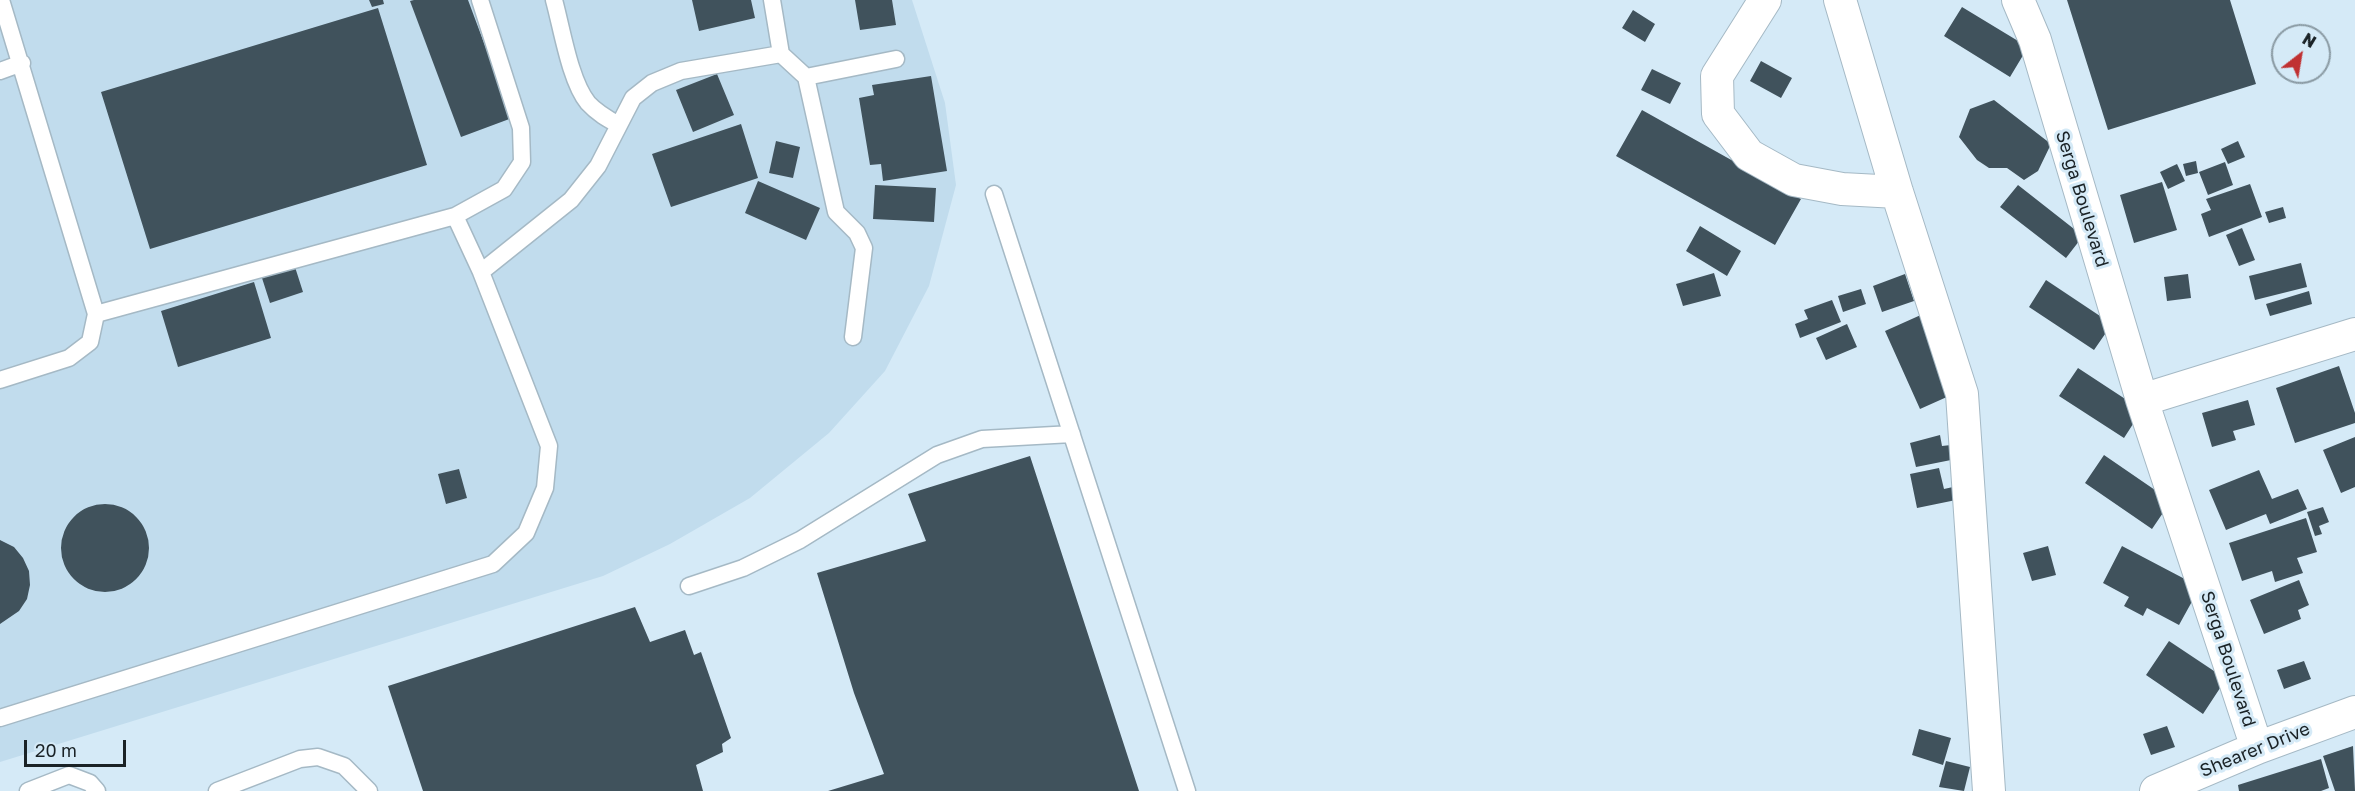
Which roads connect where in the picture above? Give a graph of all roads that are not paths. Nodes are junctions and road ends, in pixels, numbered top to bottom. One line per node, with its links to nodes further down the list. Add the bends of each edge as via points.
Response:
1 (1, 0): 10 (lane)
2 (480, 0): 16 (lane, via 521,128 522,162 504,189)
3 (554, 0): 13 (lane, via 574,74 586,101)
4 (772, 0): 8 (lane)
5 (1765, 0): 14 (street, via 1717,76 1718,114 1749,155 1794,180 1842,189)
6 (1840, 0): 14 (street)
7 (2018, 0): 22 (street, Serga Boulevard, via 2035,40)
8 (781, 54): 12 (lane); 13 (lane, via 681,71 652,83 633,98)
9 (896, 59): 12 (lane)
10 (22, 63): 11 (lane); 18 (lane)
11 (0, 71)
12 (806, 77): 20 (lane, via 836,212 857,233 864,248)
13 (619, 125): 17 (lane, via 598,166 571,200)
14 (1897, 192): 33 (street, via 1962,393)
15 (994, 194): 23 (lane)
16 (455, 216): 17 (lane); 18 (lane)
17 (481, 272): 26 (lane, via 549,446 545,488 526,533 494,564)
18 (96, 314): 21 (lane, via 90,342 69,358)
19 (2355, 334): 22 (street)
20 (854, 337)
21 (0, 380)
22 (2142, 399): 27 (street, Serga Boulevard)
23 (1072, 434): 24 (lane, via 982,439 937,455 800,540 743,568); 32 (lane)
24 (689, 586)
25 (2355, 712): 27 (street, Shearer Drive)
26 (0, 718)
27 (2257, 748): 34 (street, Shearer Drive)
28 (28, 791): 29 (lane, via 69,775 90,783)
29 (97, 791)
30 (217, 791): 31 (lane, via 300,759 318,757 344,766)
31 (369, 791)
32 (1187, 791)
33 (1989, 791)
34 (2156, 791)

